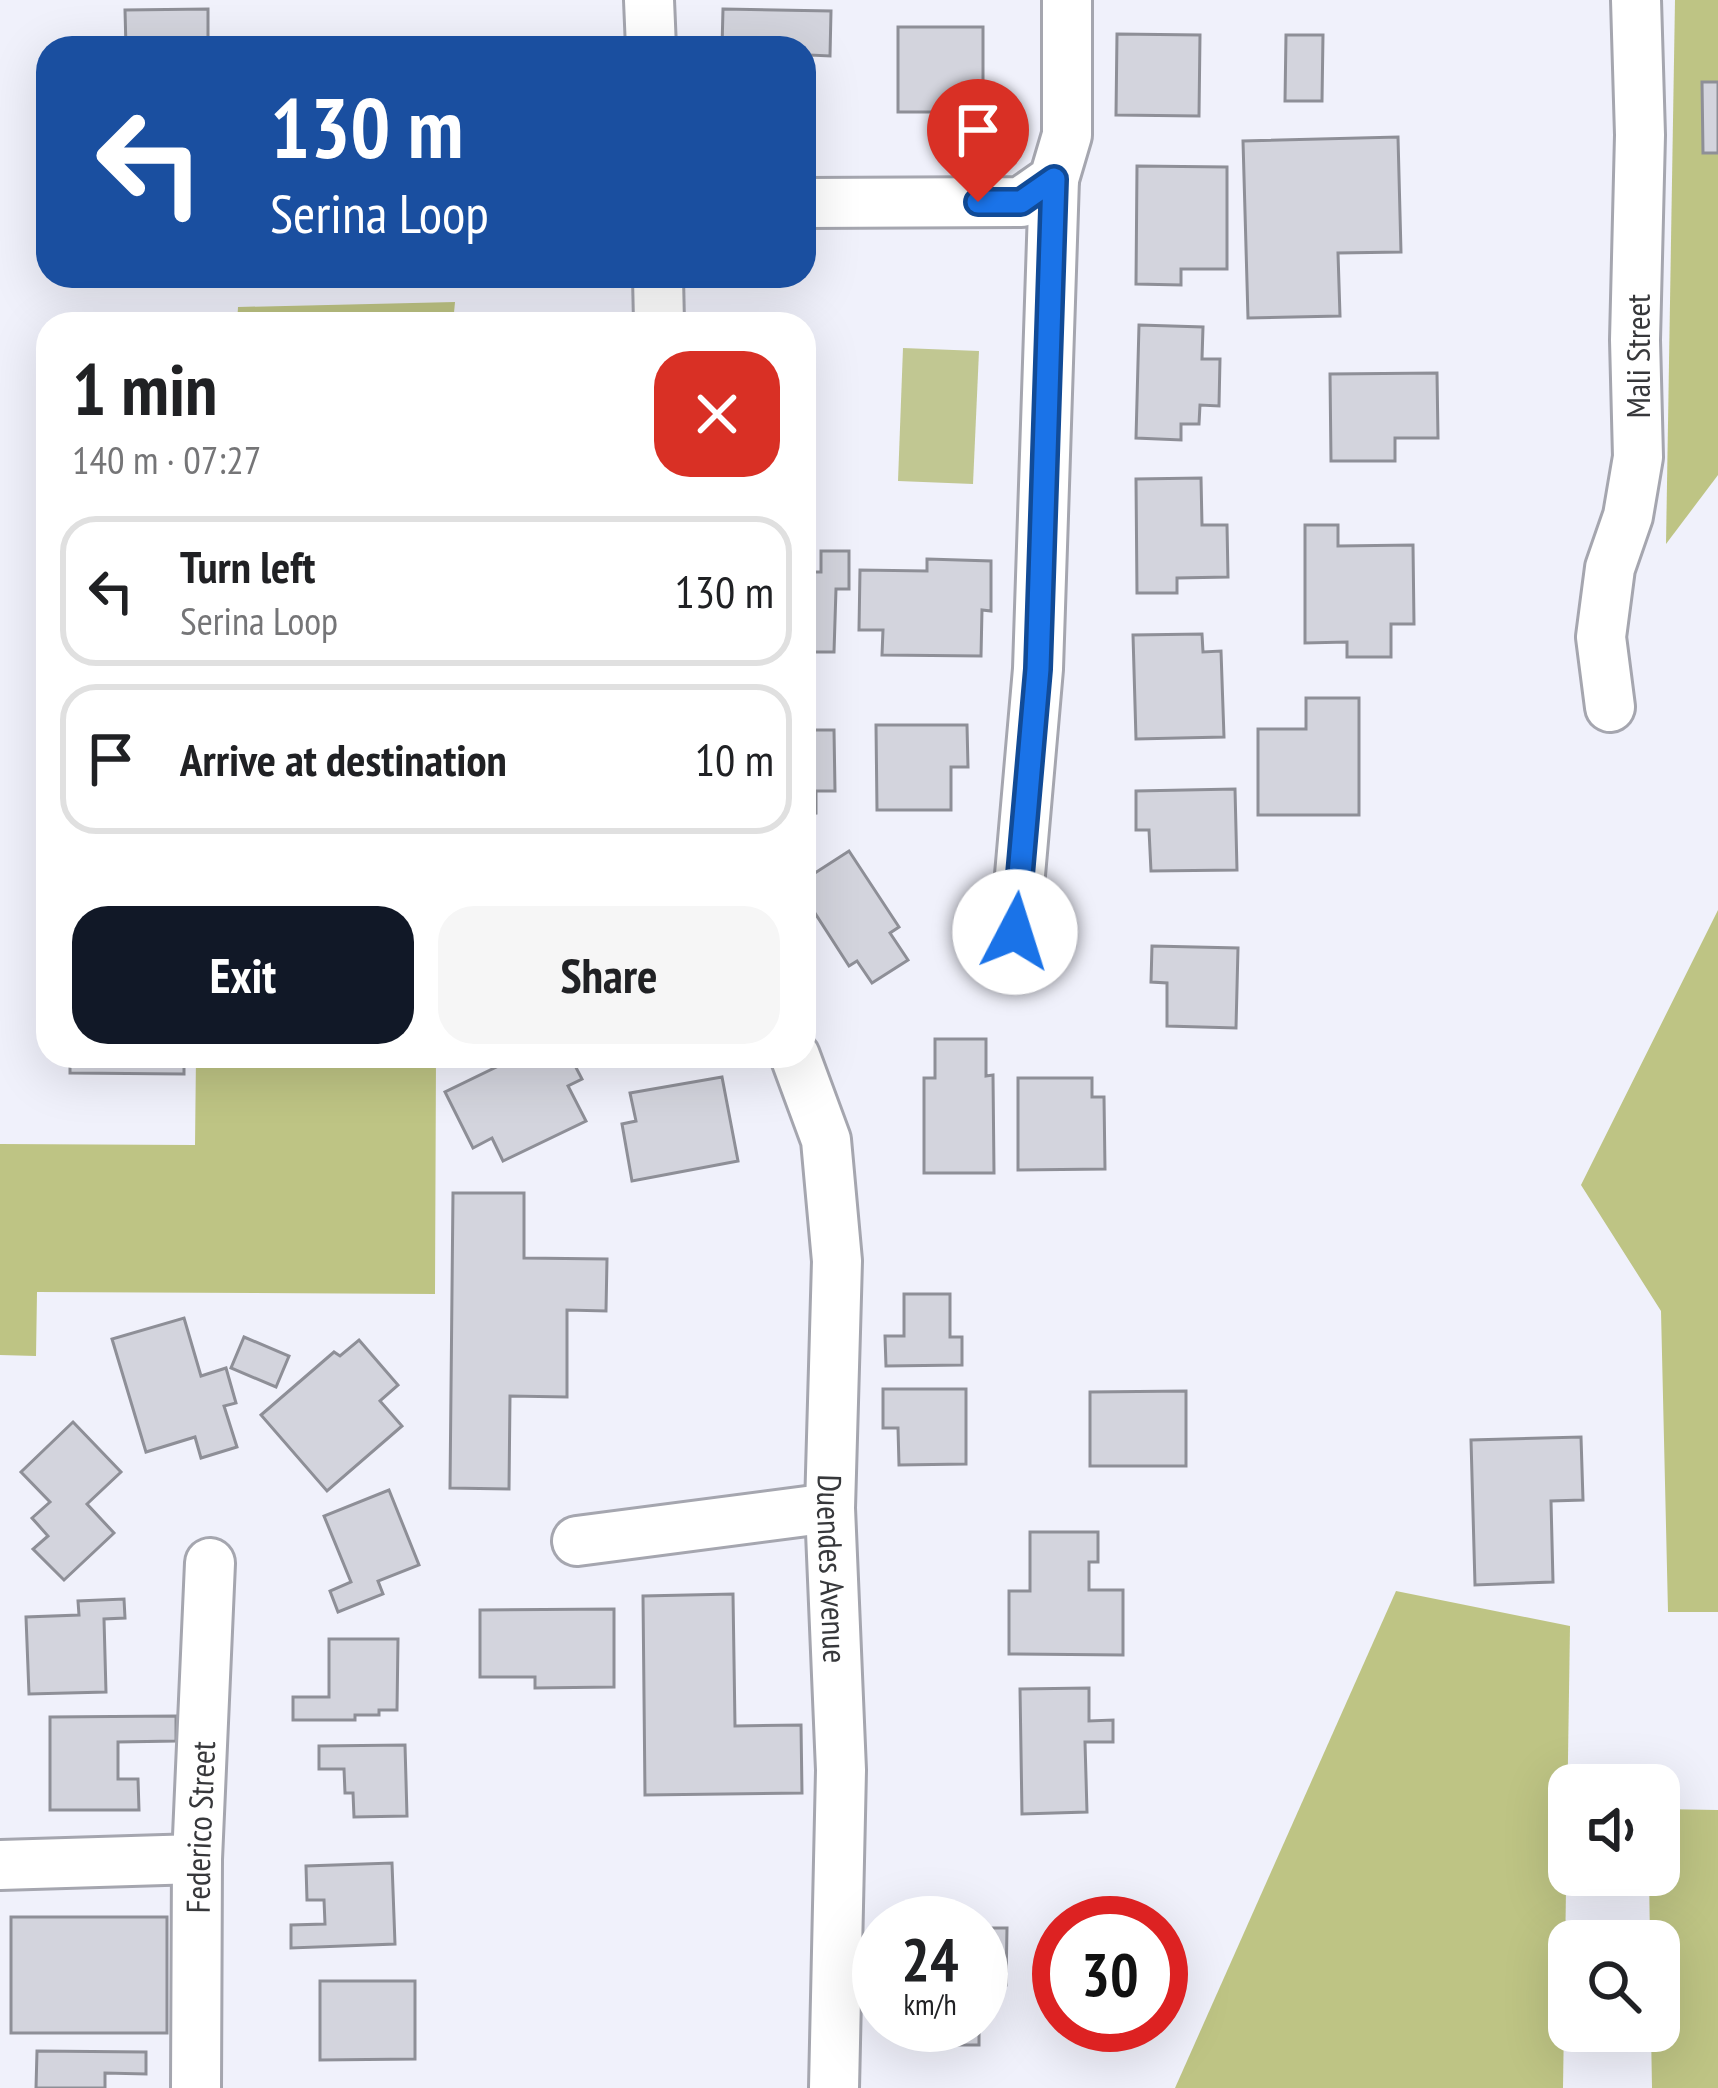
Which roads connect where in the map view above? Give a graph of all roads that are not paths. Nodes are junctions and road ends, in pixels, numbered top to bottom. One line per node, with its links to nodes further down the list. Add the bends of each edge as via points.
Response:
1 (649, 0): 4 (street)
2 (1067, 0): 5 (street, via 1067,135)
3 (1636, 0): 7 (street, Mali Street, via 1638,457 1601,637)
4 (650, 36)
5 (1054, 179): 6 (street, via 1021,202); 8 (street, via 1038,669)
6 (816, 203)
7 (1610, 707)
8 (1015, 932)
9 (799, 1068): 10 (street, Duendes Avenue, via 826,1140 837,1261)
10 (830, 1508): 11 (street); 16 (street, Duendes Avenue, via 841,1770)
11 (577, 1541)
12 (209, 1563): 13 (street, Federico Street)
13 (197, 1859): 14 (street); 15 (street, Federico Street)
14 (0, 1865)
15 (196, 2088)
16 (834, 2088)

